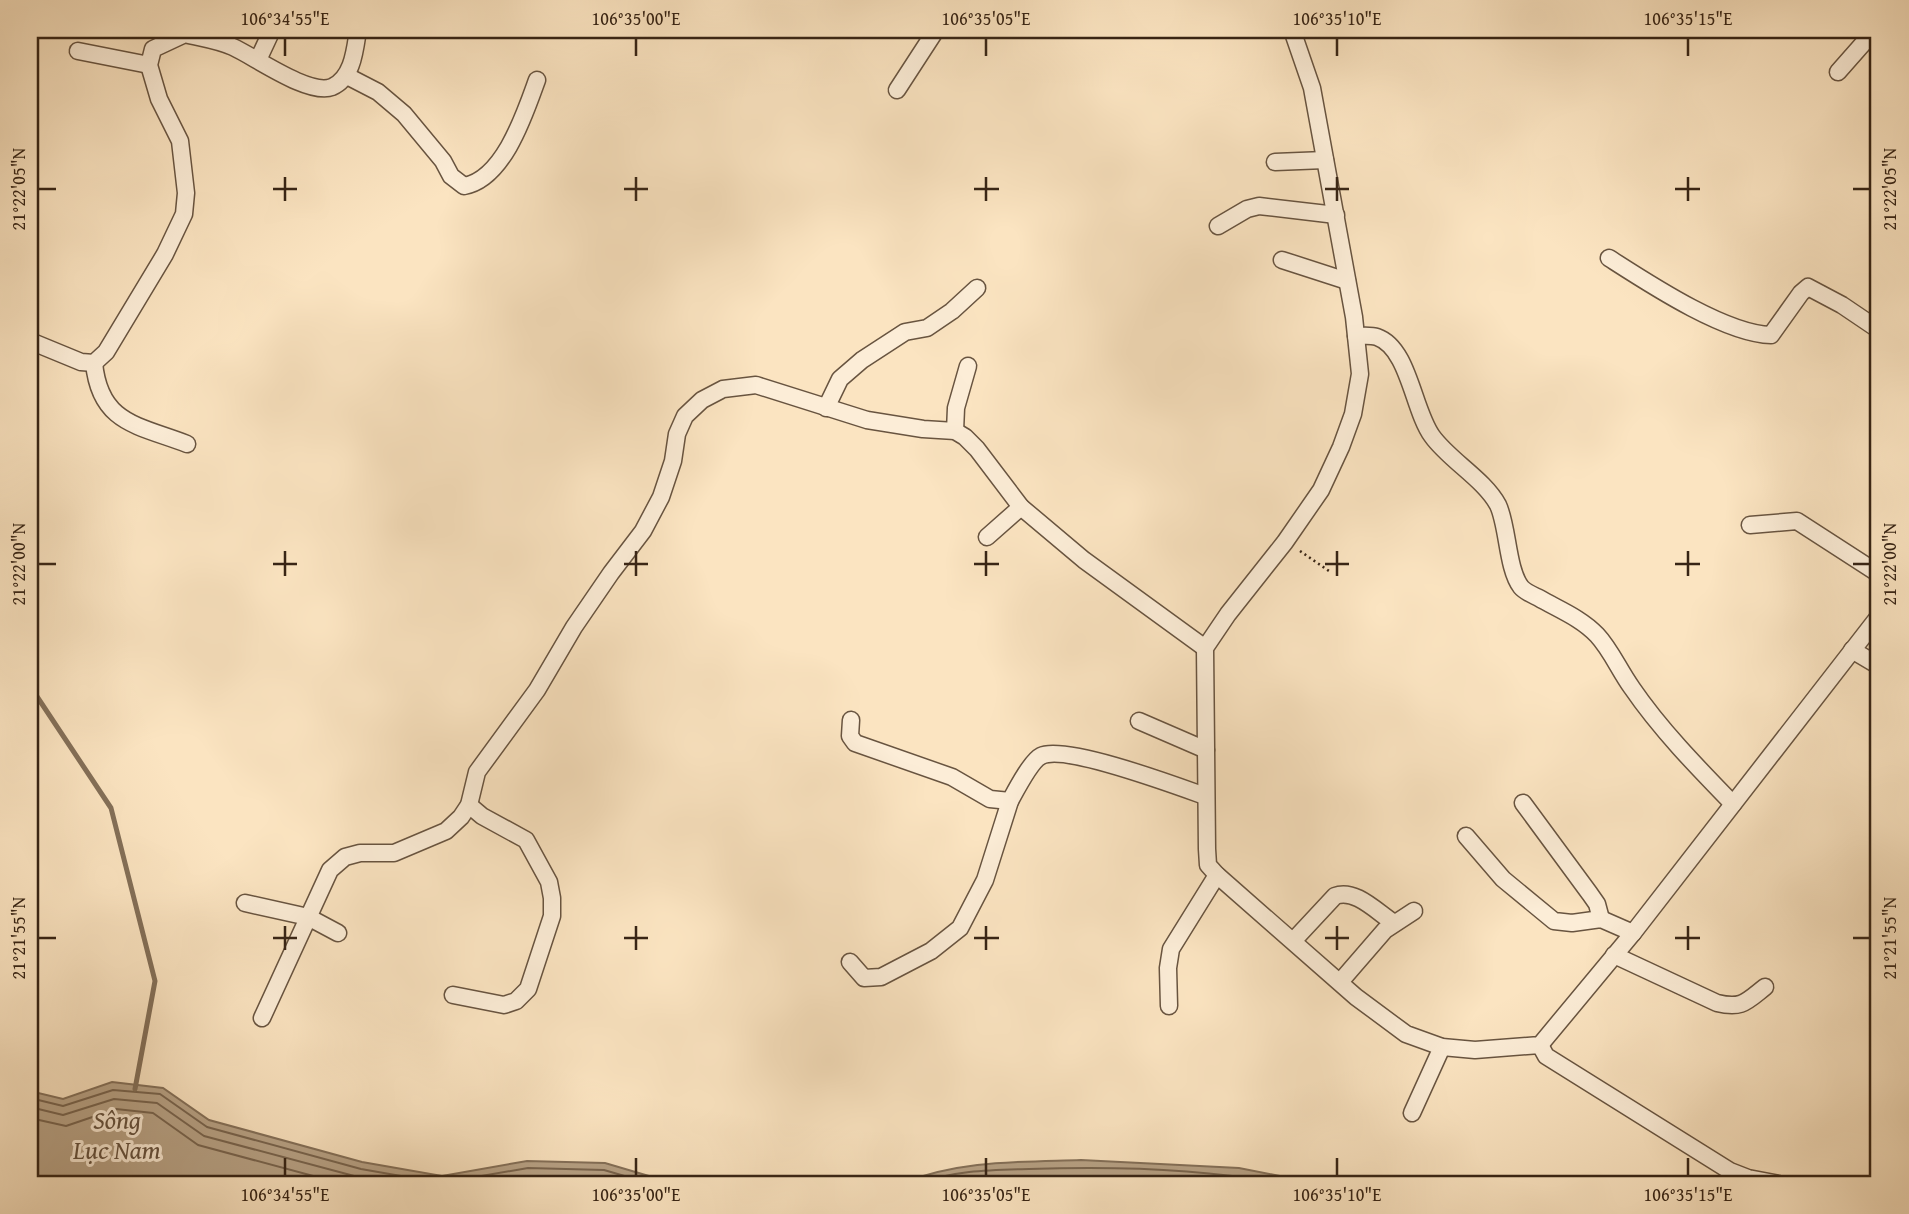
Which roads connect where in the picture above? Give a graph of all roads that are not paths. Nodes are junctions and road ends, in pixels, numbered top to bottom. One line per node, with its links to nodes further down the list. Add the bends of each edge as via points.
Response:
1 (272, 30): 7 (street)
2 (358, 30): 10 (street)
3 (936, 30): 12 (street)
4 (1292, 30): 13 (street, via 1312,88)
5 (1875, 30): 9 (street)
6 (78, 51): 8 (street)
7 (258, 60): 8 (street, via 230,46 185,34 153,50); 10 (street, via 320,89)
8 (149, 65): 24 (street, via 159,99 180,141 184,214 106,352)
9 (1838, 72)
10 (347, 76): 11 (street, via 378,92 404,114 451,176 464,186 474,184 493,168 518,130)
11 (537, 80)
12 (897, 90)
13 (1325, 160): 14 (street); 15 (street)
14 (1275, 162)
15 (1336, 215): 16 (street, via 1259,206); 19 (street)
16 (1218, 226)
17 (1609, 258): 21 (street, via 1708,315 1756,335 1771,335 1808,288)
18 (1282, 260): 19 (street)
19 (1347, 281): 22 (street)
20 (977, 288): 26 (street, via 926,328 905,332 862,360 840,379)
21 (1879, 330)
22 (1356, 336): 34 (street, via 1360,374 1353,414 1321,490); 43 (street, via 1374,335 1386,341 1403,365 1417,410 1432,436 1499,507 1521,587 1596,634 1632,688)
23 (30, 341): 24 (street)
24 (94, 363): 28 (street, via 96,383 119,417)
25 (968, 366): 27 (street, via 956,408)
26 (826, 408): 27 (street, via 867,420); 44 (street, via 756,385 738,386 702,400 685,416 661,497 643,531 477,772)
27 (955, 431): 29 (street, via 977,449)
28 (187, 444)
29 (1021, 507): 31 (street); 34 (street, via 1084,561)
30 (1751, 525): 32 (street, via 1797,521)
31 (987, 537)
32 (1879, 574)
33 (1879, 616): 35 (street)
34 (1205, 648): 39 (street)
35 (1852, 650): 36 (street); 43 (street)
36 (1879, 666)
37 (851, 720): 41 (street, via 850,736 855,743 952,777 990,799)
38 (1139, 721): 39 (street)
39 (1206, 750): 40 (street)
40 (1205, 796): 41 (street, via 1099,761 1052,754 1034,762); 46 (street, via 1209,865)
41 (1010, 801): 56 (street, via 985,880 960,928 930,951 881,977 864,978)
42 (1523, 803): 50 (street, via 1597,904)
43 (1732, 804): 53 (street)
44 (469, 805): 49 (street, via 446,831 394,853 345,857 330,870); 59 (street, via 526,840 549,883 552,916 528,989 516,1001 504,1005)
45 (1466, 836): 50 (street, via 1503,879 1554,921)
46 (1217, 875): 54 (street); 60 (street, via 1171,949)
47 (245, 903): 49 (street)
48 (1415, 911): 51 (street)
49 (307, 917): 52 (street); 61 (street)
50 (1601, 919): 53 (street)
51 (1394, 923): 54 (street, via 1352,894 1343,893); 57 (street)
52 (338, 933)
53 (1633, 933): 55 (street)
54 (1294, 940): 57 (street)
55 (1614, 955): 58 (street, via 1733,1007 1744,1004); 62 (street)
56 (850, 962)
57 (1340, 982): 63 (street, via 1406,1034)
58 (1765, 986)
59 (453, 995)
60 (1169, 1006)
61 (262, 1017)
62 (1540, 1045): 63 (street, via 1475,1050); 65 (street, via 1546,1055 1708,1158 1748,1178)
63 (1442, 1047): 64 (street)
64 (1412, 1113)
65 (1779, 1184)

